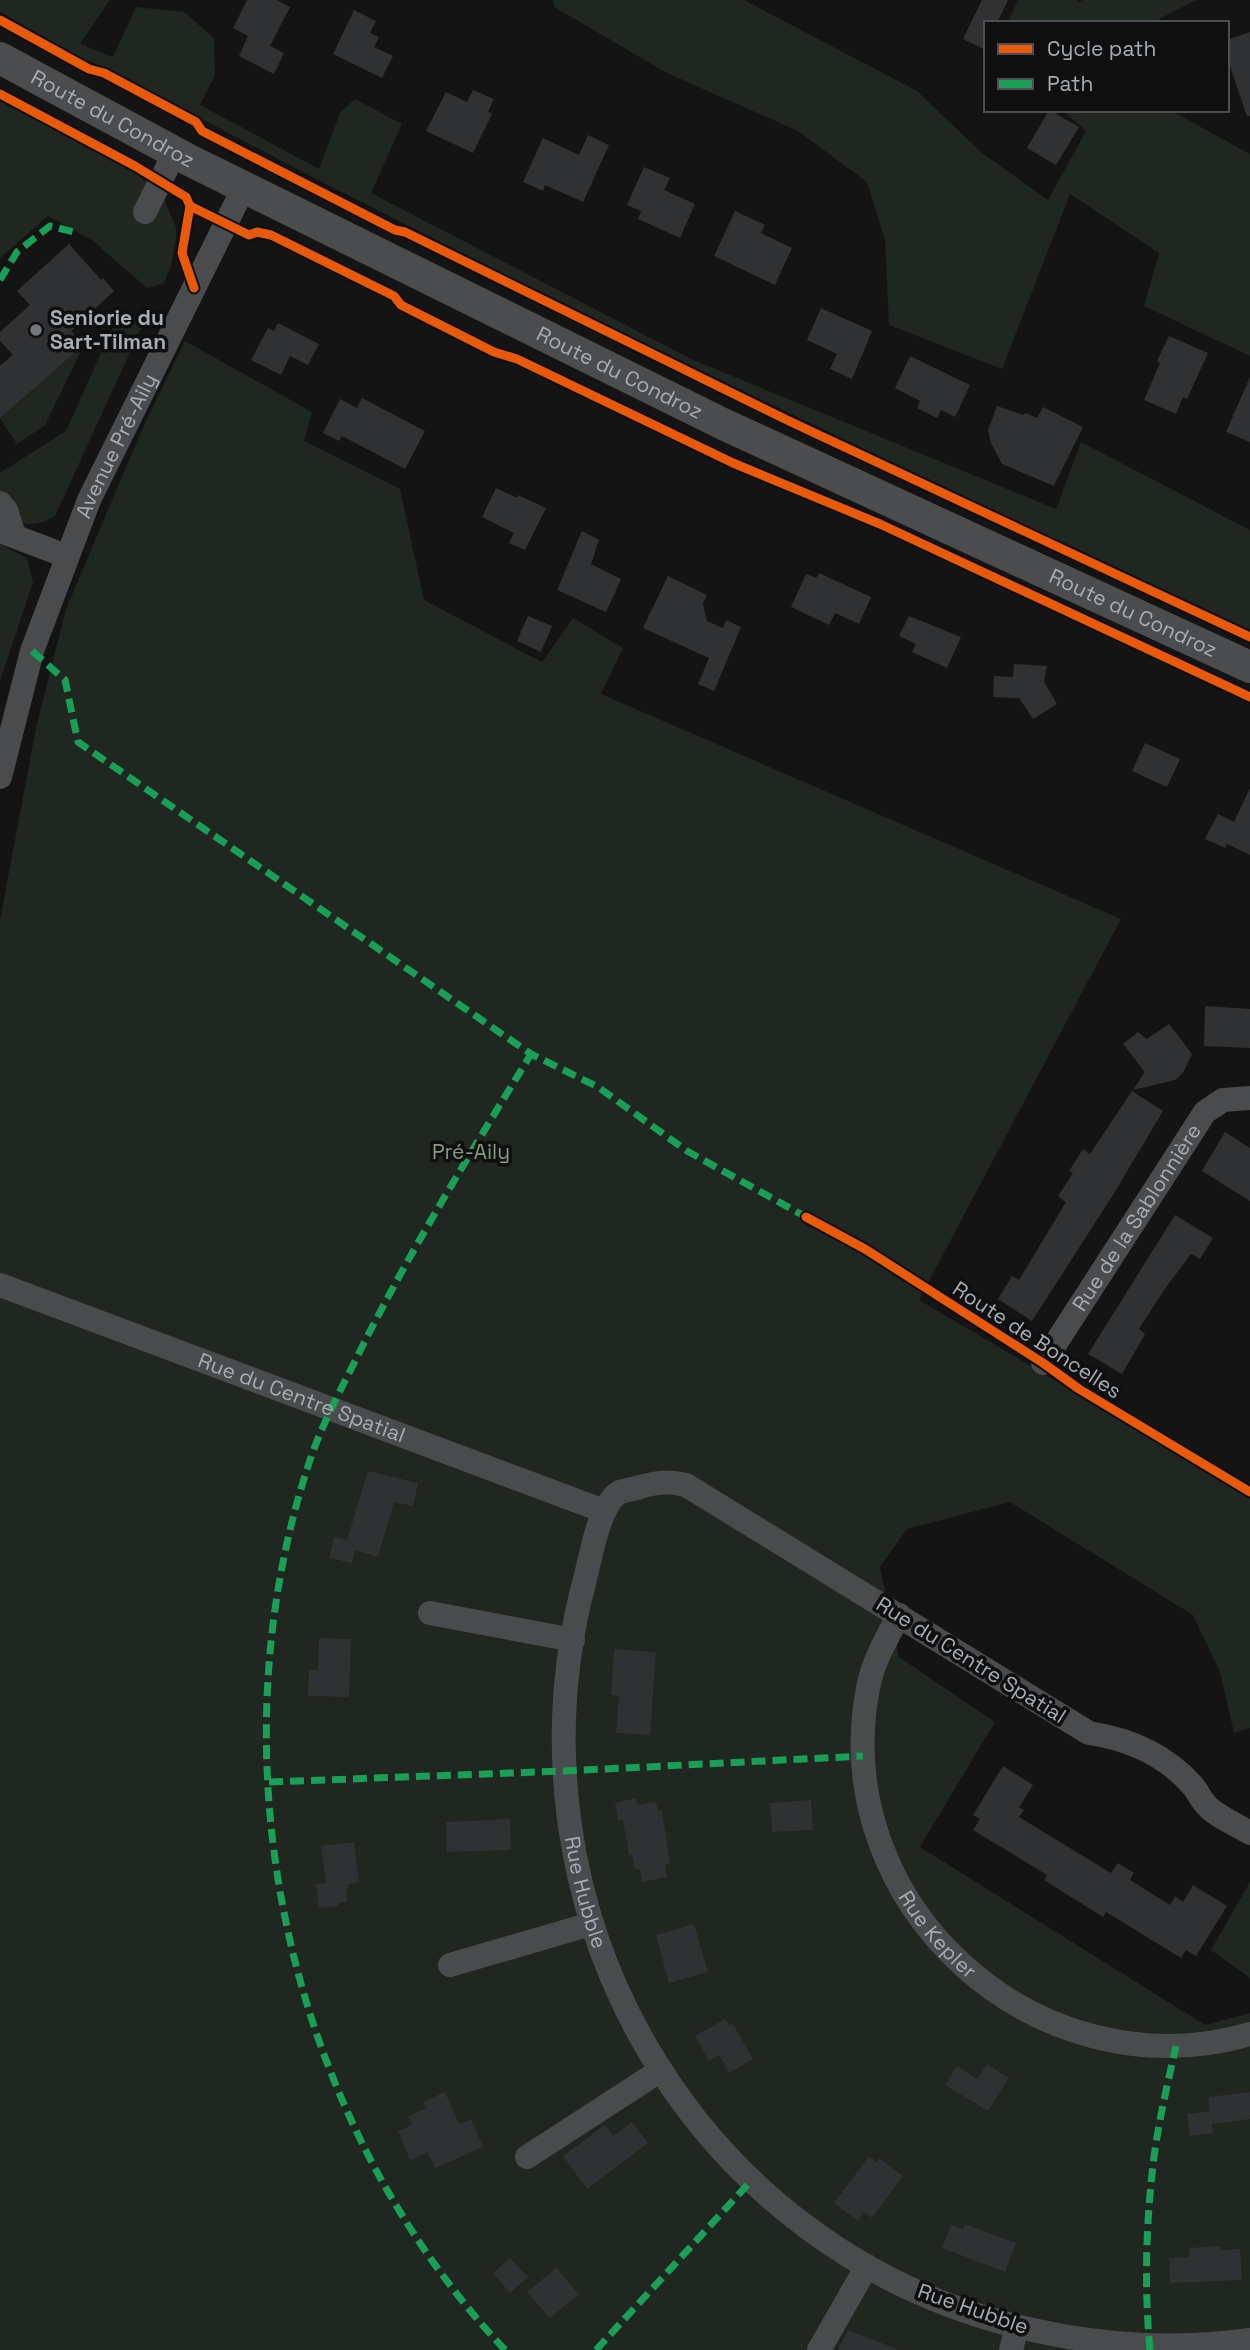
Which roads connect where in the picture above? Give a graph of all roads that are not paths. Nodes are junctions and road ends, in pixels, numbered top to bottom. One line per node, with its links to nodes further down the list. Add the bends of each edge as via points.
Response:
1 (0, 58): 2 (main road, Route du Condroz)
2 (175, 152): 3 (main road, Route du Condroz); 4 (street)
3 (244, 187): 7 (street, Avenue Pré-Aily, via 94,487); 8 (main road, Route du Condroz, via 723,424)
4 (145, 212)
5 (0, 503): 6 (street, via 6,510)
6 (7, 533): 7 (street)
7 (66, 556): 9 (street, Avenue Pré-Aily, via 32,651)
8 (1250, 667)
9 (0, 777)
10 (1250, 1098): 12 (street, Rue de la Sablonnière, via 1223,1100 1205,1112)
11 (0, 1285): 13 (street, Rue du Centre Spatial)
12 (1044, 1363)
13 (604, 1511): 15 (street, Rue du Centre Spatial, via 618,1493 671,1481 687,1485); 16 (street, Rue Hubble)
14 (430, 1613): 16 (street)
15 (899, 1615): 17 (street, Rue du Centre Spatial, via 1089,1733 1114,1737 1158,1756 1194,1787 1208,1807); 20 (street, Rue Kepler, via 868,1687 866,1786 878,1838 892,1871 941,1945 1010,2002 1093,2037 1176,2046)
16 (573, 1640): 18 (street, Rue Hubble, via 564,1703 567,1811)
17 (1250, 1833)
18 (591, 1924): 19 (street); 21 (street, Rue Hubble, via 622,2003)
19 (450, 1965)
20 (1250, 2034)
21 (661, 2070): 22 (street); 23 (street, Rue Hubble, via 689,2111 751,2181 805,2225)
22 (527, 2157)
23 (867, 2266): 24 (street, Rue Hubble); 26 (street)
24 (1014, 2338): 25 (street, Rue Hubble, via 1149,2346)
25 (1250, 2340)
26 (818, 2350)

